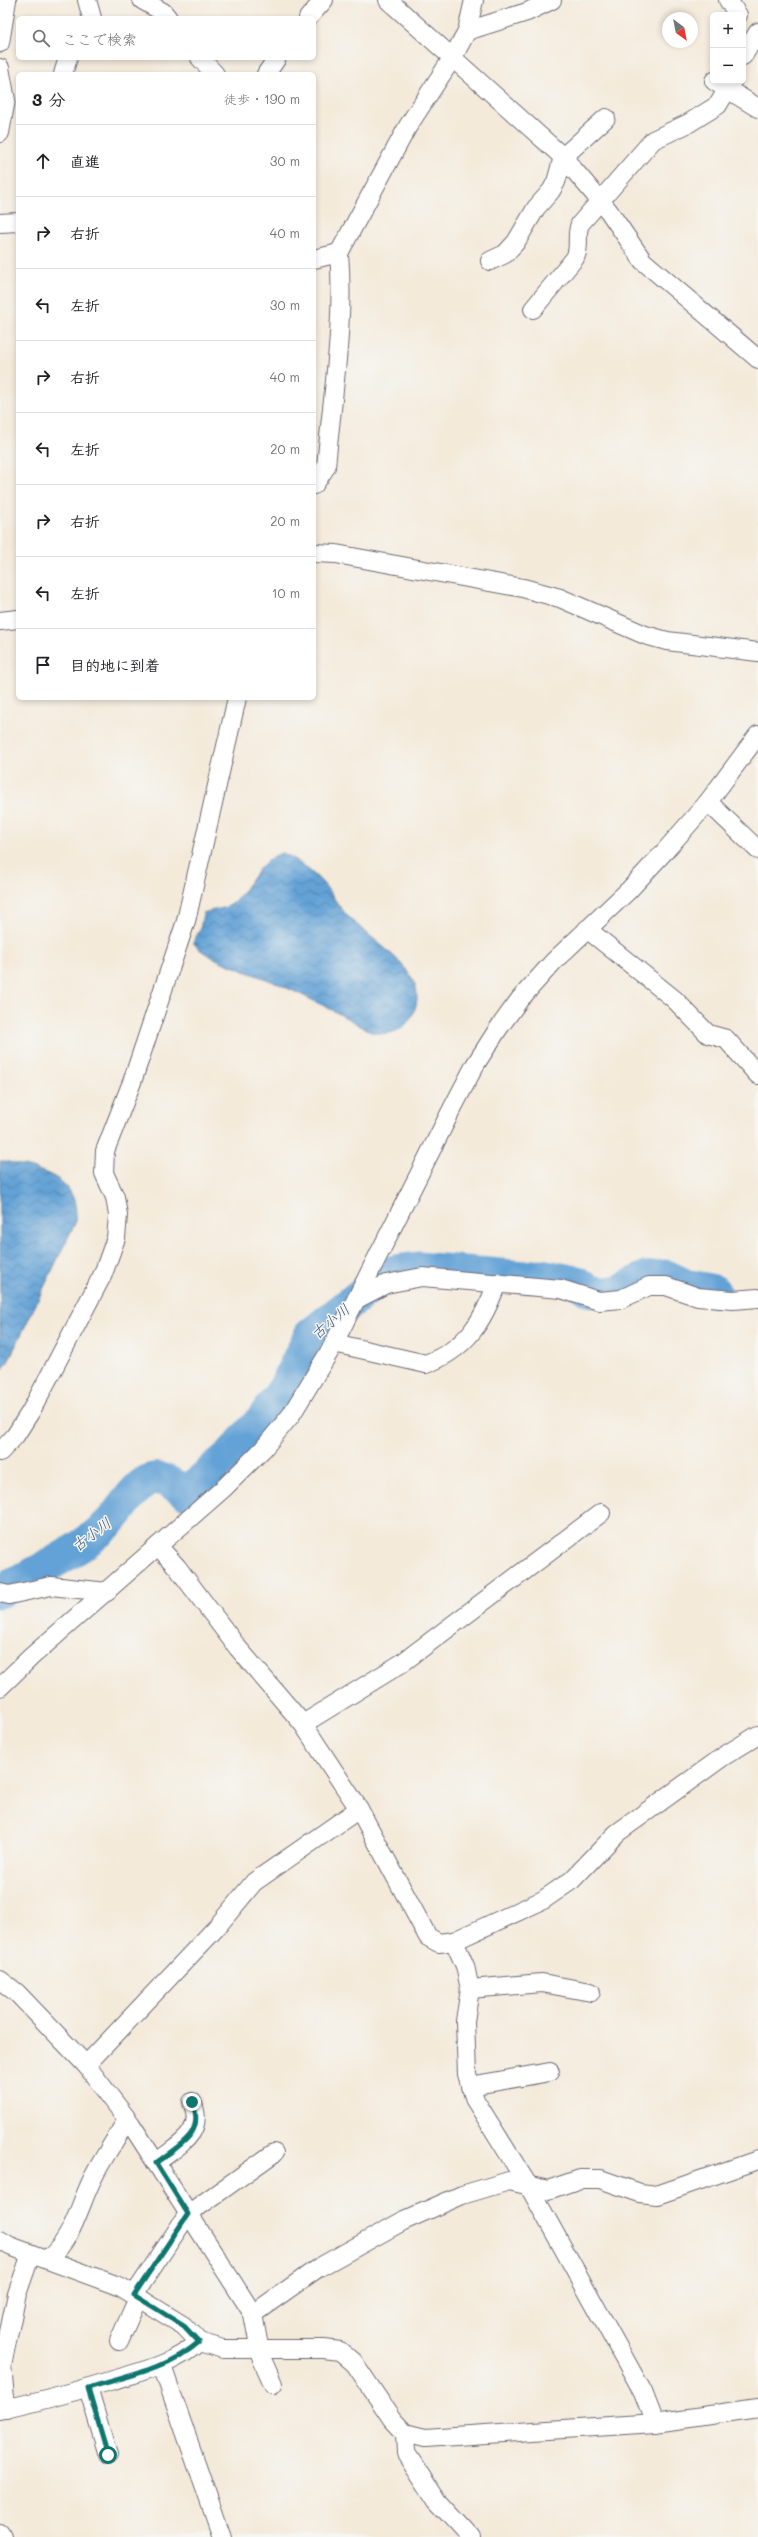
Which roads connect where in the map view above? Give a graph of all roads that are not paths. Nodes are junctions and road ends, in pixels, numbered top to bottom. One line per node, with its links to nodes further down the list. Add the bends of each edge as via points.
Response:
1 (7, 0): 13 (street)
2 (142, 0): 9 (street)
3 (324, 0): 10 (street)
4 (388, 0): 15 (street)
5 (474, 0): 11 (street)
6 (552, 0): 11 (street, via 527,12)
7 (728, 0): 8 (street)
8 (736, 12)
9 (166, 16)
10 (310, 16)
11 (467, 31): 15 (street)
12 (751, 31): 14 (street)
13 (0, 43)
14 (746, 48)
15 (454, 57): 28 (street); 32 (street, via 408,126)
16 (68, 60): 20 (street)
17 (202, 60): 21 (street)
18 (276, 60): 22 (street)
19 (0, 68): 27 (street, via 6,100)
20 (64, 72)
21 (212, 72)
22 (267, 72)
23 (718, 84): 29 (street, via 718,106 653,140)
24 (721, 84): 25 (street)
25 (758, 108)
26 (606, 118): 28 (street)
27 (0, 133)
28 (562, 156): 29 (street); 34 (street, via 551,191 536,208 508,250 496,260)
29 (600, 200): 35 (street, via 580,224 577,231 579,250 575,258); 36 (street, via 643,261)
30 (0, 222): 31 (street)
31 (16, 222)
32 (339, 253): 33 (street); 37 (street, via 341,276 338,326 326,467)
33 (316, 259)
34 (490, 261)
35 (533, 309)
36 (758, 359)
37 (316, 483)
38 (316, 553): 41 (street, via 336,554 523,588 560,598 645,635 667,641)
39 (16, 619): 40 (street)
40 (0, 621)
41 (758, 652)
42 (237, 700): 52 (street, via 186,920 132,1082 105,1151 104,1173 115,1197 118,1215 116,1238 103,1274 31,1411 15,1436)
43 (758, 736): 44 (street)
44 (708, 802): 45 (street); 46 (street, via 629,890)
45 (758, 850)
46 (587, 929): 47 (street, via 674,998 708,1034 726,1039); 50 (street, via 520,999 475,1065)
47 (758, 1075)
48 (497, 1283): 49 (street, via 561,1289 599,1301 621,1299 649,1286 666,1286 698,1297 733,1300); 50 (street, via 422,1277 386,1284); 51 (street, via 486,1314 474,1329 452,1350 426,1364)
49 (758, 1298)
50 (357, 1299): 51 (street)
51 (334, 1343): 54 (street, via 310,1387 264,1449)
52 (0, 1452)
53 (601, 1513): 58 (street, via 402,1663)
54 (158, 1546): 55 (street); 58 (street, via 238,1648)
55 (107, 1592): 56 (street, via 51,1586 9,1595); 57 (street)
56 (0, 1593)
57 (0, 1686)
58 (303, 1724): 60 (street)
59 (758, 1735): 61 (street, via 724,1756 617,1833 572,1880 543,1900)
60 (360, 1809): 61 (street, via 428,1937 439,1943); 65 (street, via 254,1882 216,1928)
61 (454, 1941): 63 (street, via 465,1966)
62 (0, 1980): 65 (street, via 17,1993)
63 (470, 1989): 64 (street, via 542,1983); 67 (street, via 465,2021 467,2074)
64 (591, 1992)
65 (86, 2065): 69 (street)
66 (550, 2072): 67 (street)
67 (470, 2086): 73 (street)
68 (192, 2102): 72 (street, via 198,2117 196,2128)
69 (127, 2119): 72 (street); 77 (street, via 96,2171 68,2238)
70 (274, 2153): 74 (street)
71 (758, 2160): 73 (street, via 658,2195 640,2193 600,2179 580,2179 548,2190)
72 (156, 2163): 74 (street)
73 (528, 2185): 79 (street, via 509,2181 462,2195 403,2221 318,2268); 88 (street, via 643,2392)
74 (188, 2214): 78 (street); 79 (street)
75 (0, 2240): 76 (street)
76 (31, 2254): 77 (street); 87 (street, via 17,2294 2,2365)
77 (48, 2259): 78 (street, via 121,2287)
78 (136, 2296): 80 (street); 81 (street, via 184,2326)
79 (253, 2314): 82 (street)
80 (119, 2341)
81 (199, 2342): 82 (street, via 223,2349); 83 (street, via 183,2356)
82 (260, 2348): 84 (street, via 261,2357); 89 (street, via 340,2351 355,2364 392,2419)
83 (162, 2366): 85 (street); 93 (street)
84 (273, 2384)
85 (88, 2388): 87 (street); 90 (street)
86 (758, 2408): 88 (street)
87 (3, 2409)
88 (655, 2422): 89 (street, via 425,2438)
89 (405, 2433): 94 (street, via 406,2453 437,2501)
90 (108, 2455)
91 (0, 2532): 92 (street)
92 (2, 2537)
93 (222, 2537)
94 (470, 2537)

